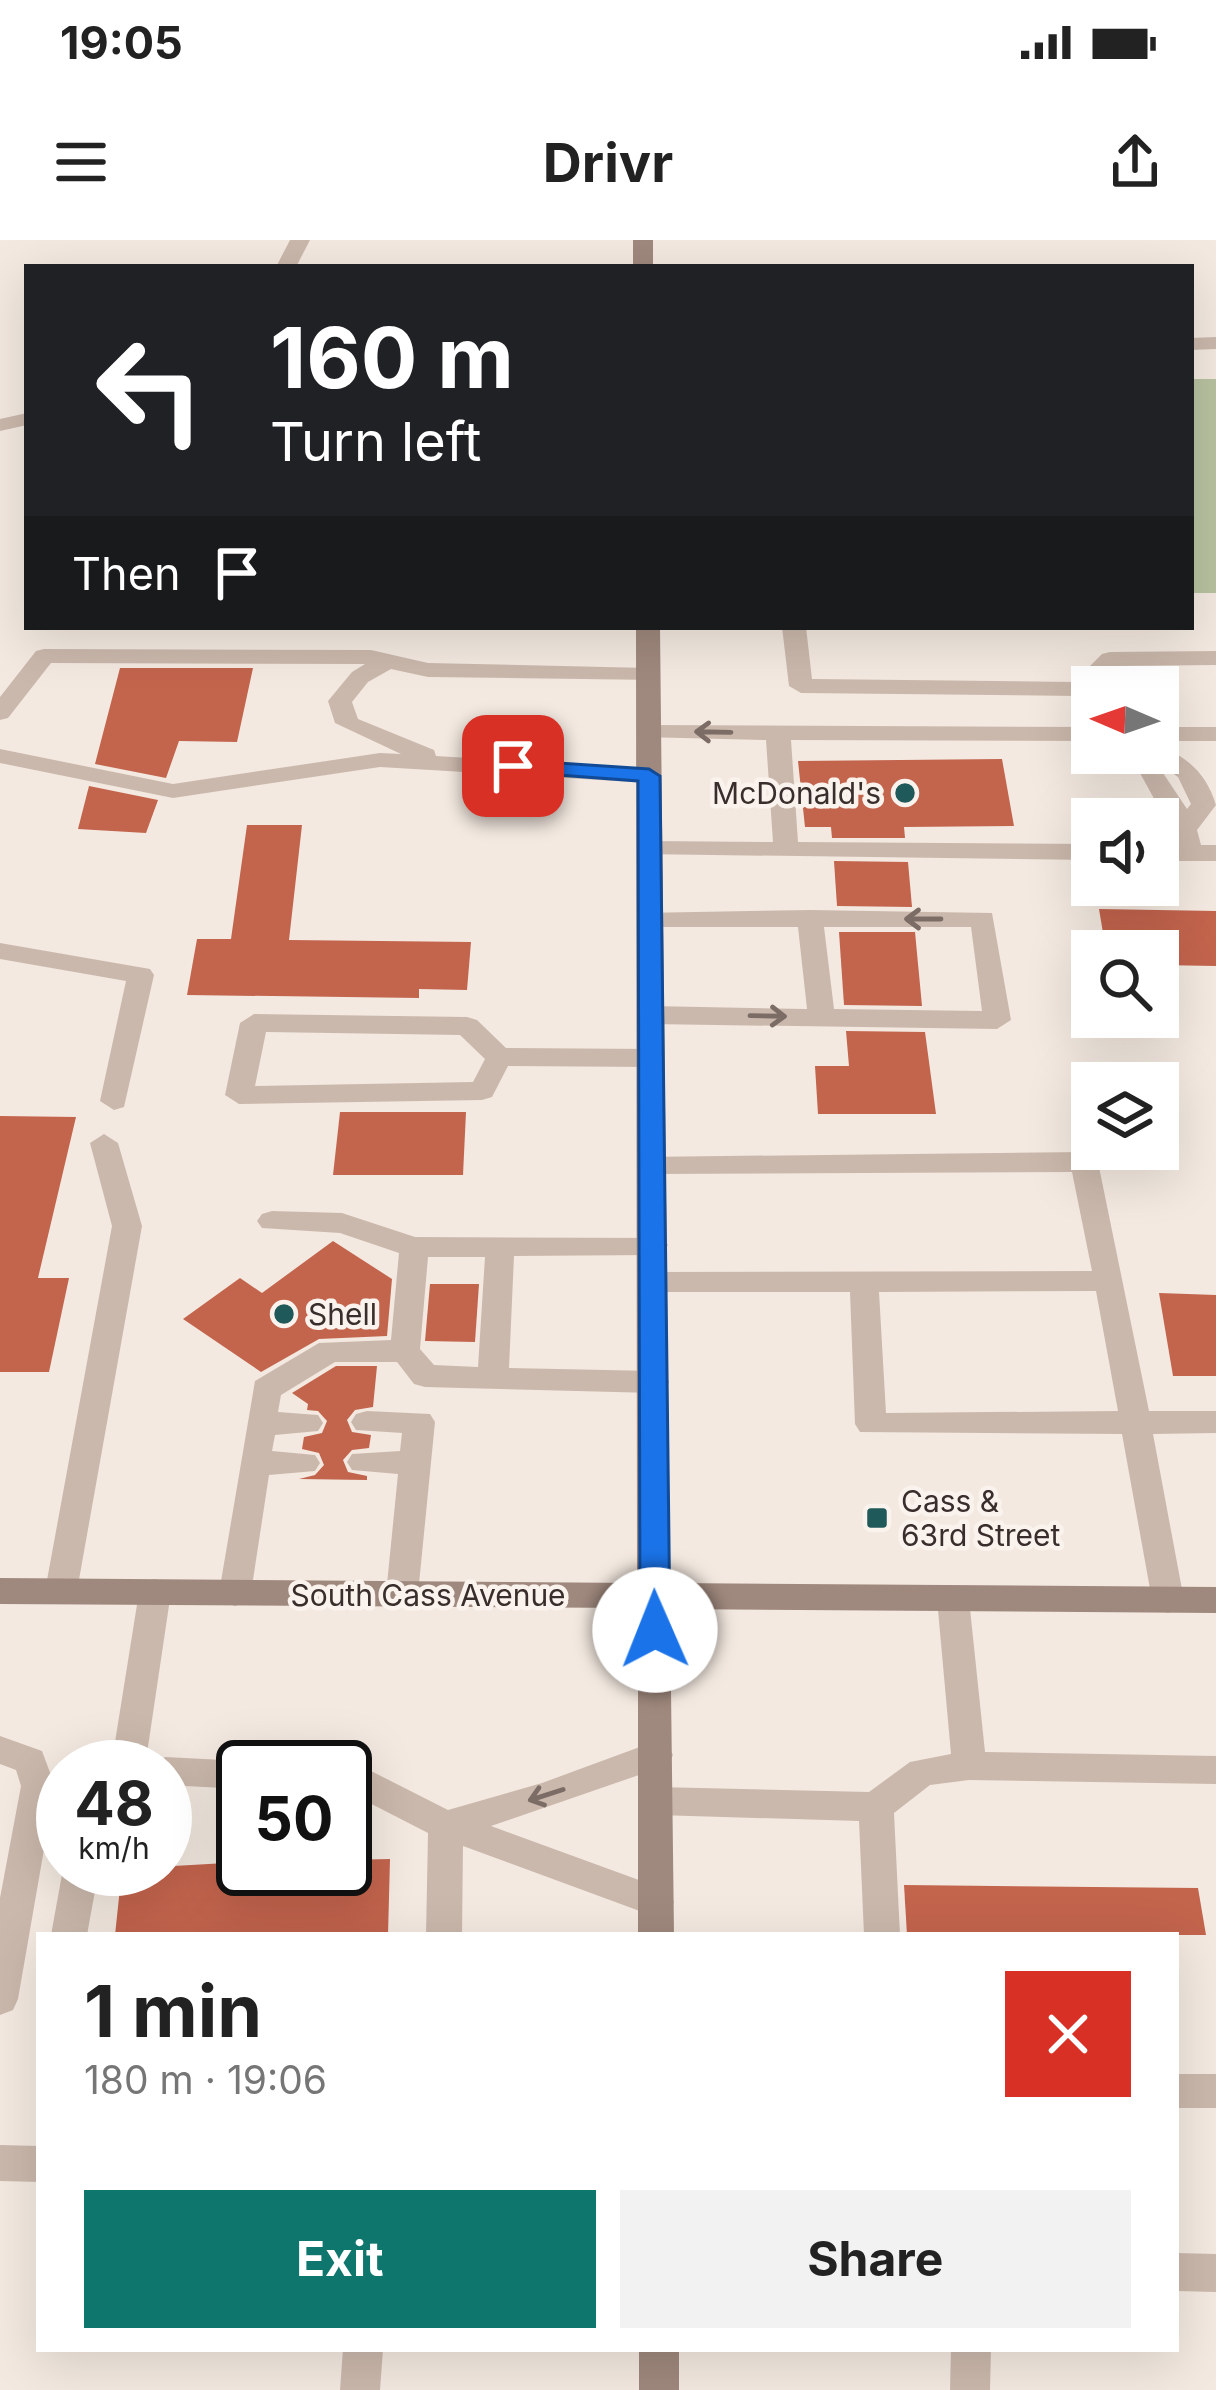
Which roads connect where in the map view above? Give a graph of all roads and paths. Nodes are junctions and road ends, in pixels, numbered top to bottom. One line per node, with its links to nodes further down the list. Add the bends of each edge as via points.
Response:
1 (648, 630): 5 (main road)
2 (794, 630): 3 (street, via 801,686 1079,689 1109,659)
3 (1216, 658)
4 (387, 661): 5 (street, via 428,670); 6 (street, via 44,656); 13 (street, via 340,701 347,722)
5 (648, 675): 7 (main road)
6 (0, 713)
7 (649, 732): 8 (street, one-way to 7); 16 (main road)
8 (778, 733): 11 (street, via 836,749); 19 (street)
9 (1179, 734): 10 (street)
10 (1216, 734)
11 (1071, 745)
12 (0, 756): 13 (street, via 173,791 380,760)
13 (441, 762): 16 (street)
14 (1179, 763): 17 (street, via 1204,804)
15 (1149, 774): 17 (street)
16 (649, 776): 18 (main road)
17 (1198, 844)
18 (650, 849): 19 (street); 22 (main road)
19 (786, 850): 20 (street)
20 (1071, 852)
21 (810, 918): 22 (street); 25 (street); 25 (street, one-way to 21, via 997,1020 983,919)
22 (650, 919): 24 (main road)
23 (0, 952): 28 (street, via 141,975)
24 (651, 1015): 25 (street, one-way to 25); 27 (main road)
25 (821, 1017)
26 (499, 1057): 26 (street, via 467,1026 254,1023 239,1096 482,1091); 27 (street)
27 (651, 1058): 30 (main road)
28 (114, 1101)
29 (104, 1143): 53 (street, via 127,1226)
30 (652, 1164): 33 (main road); 35 (street, via 1084,1162)
31 (272, 1221): 34 (street, via 341,1223)
32 (500, 1246): 33 (street); 34 (street); 40 (street)
33 (653, 1246): 36 (main road)
34 (414, 1247): 38 (street)
35 (1109, 1281): 37 (street); 42 (street)
36 (653, 1282): 37 (street); 41 (main road)
37 (864, 1282): 42 (street, via 871,1424)
38 (405, 1351): 39 (street); 46 (street, via 330,1351 266,1389)
39 (425, 1376): 40 (street); 44 (street)
40 (494, 1379): 41 (street)
41 (653, 1382): 57 (main road)
42 (1135, 1419): 45 (street); 59 (street)
43 (367, 1422): 44 (street)
44 (419, 1422): 51 (street)
45 (1216, 1422)
46 (261, 1424): 47 (street); 49 (street)
47 (307, 1424)
48 (363, 1462): 51 (street)
49 (255, 1463): 50 (street); 55 (street)
50 (304, 1463)
51 (417, 1463): 56 (street)
52 (0, 1591): 53 (main road, South Cass Avenue)
53 (61, 1592): 54 (main road, South Cass Avenue)
54 (155, 1592): 55 (main road, South Cass Avenue); 61 (street)
55 (235, 1593): 56 (main road, South Cass Avenue)
56 (403, 1594): 57 (main road, South Cass Avenue)
57 (654, 1596): 58 (main road, South Cass Avenue); 63 (main road)
58 (953, 1599): 59 (main road, South Cass Avenue); 64 (street)
59 (1168, 1600): 60 (main road, South Cass Avenue)
60 (1216, 1600)
61 (132, 1740)
62 (0, 1750): 75 (street, via 30,1761 38,1786)
63 (656, 1755): 67 (main road); 69 (street, one-way to 69)
64 (968, 1766): 65 (street); 68 (street, via 922,1772)
65 (1216, 1770)
66 (372, 1788): 69 (street)
67 (657, 1801): 68 (street); 71 (main road)
68 (876, 1807): 74 (street)
69 (446, 1825): 71 (street); 73 (street)
70 (76, 1896): 72 (street)
71 (656, 1918)
72 (70, 1932)
73 (444, 1932)
74 (883, 1932)
75 (0, 2000)
76 (1179, 2092): 77 (street)
77 (1216, 2092)
78 (0, 2163): 79 (street)
79 (36, 2164)
80 (1179, 2272): 81 (street)
81 (1216, 2273)
82 (363, 2352): 85 (street)
83 (659, 2352): 86 (main road)
84 (971, 2352): 87 (street)
85 (360, 2390)
86 (659, 2390)
87 (970, 2390)

